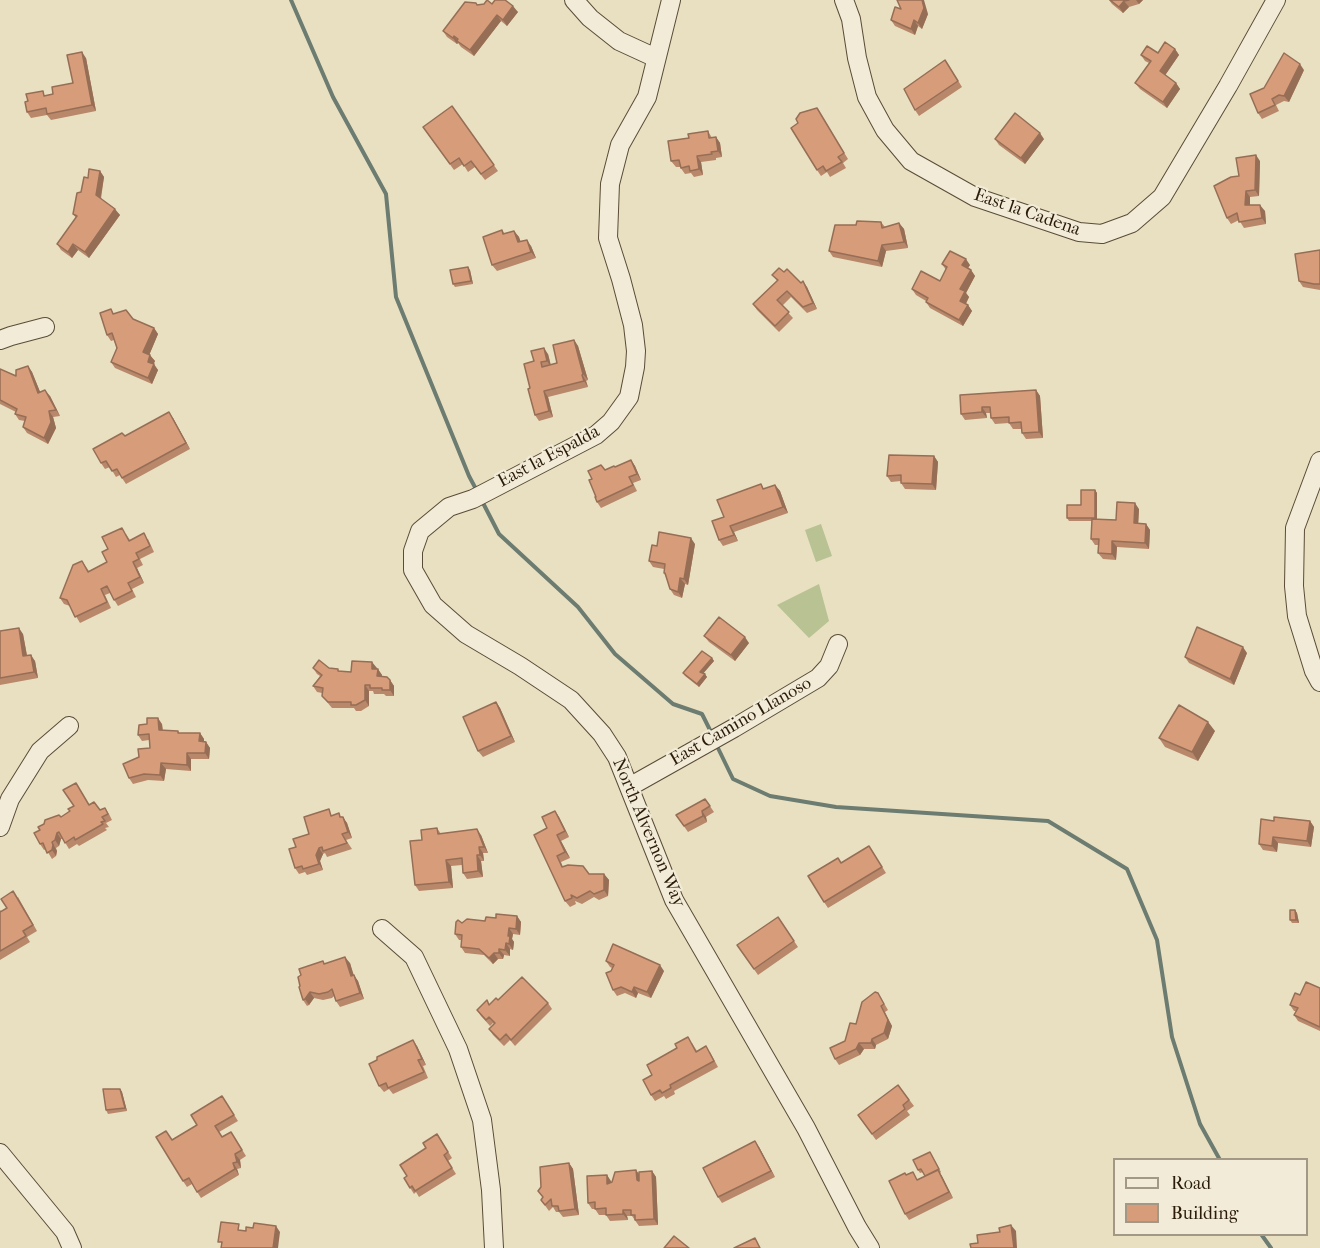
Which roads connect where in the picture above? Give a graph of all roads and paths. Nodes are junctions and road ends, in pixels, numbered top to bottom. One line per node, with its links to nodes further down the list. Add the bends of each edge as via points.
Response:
1 (574, 0): 5 (street, via 619,41)
2 (672, 0): 5 (street, East la Espalda)
3 (844, 0): 4 (street, East la Cadena, via 867,97 885,130 911,161 975,197 1079,232 1102,234 1132,223 1162,196)
4 (1276, 0)
5 (656, 58): 9 (street, East la Espalda, via 647,98 620,146 610,184 608,238 633,325 636,351 629,397 596,435 473,499 449,507 420,531 413,550)
6 (45, 327): 7 (street)
7 (0, 340)
8 (1320, 461): 11 (street, via 1295,528 1294,586 1298,615)
9 (413, 570): 13 (street, North Alvernon Way, via 433,605 466,634 571,700 602,734)
10 (838, 644): 13 (street, East Camino Llanoso, via 829,666 818,678)
11 (1320, 682)
12 (69, 726): 14 (street, via 40,751 10,799)
13 (629, 787): 19 (street, North Alvernon Way, via 674,900 806,1128)
14 (0, 827)
15 (382, 929): 18 (street, via 414,957 458,1049 482,1120)
16 (0, 1153): 17 (street, via 64,1232)
17 (72, 1248)
18 (494, 1248)
19 (870, 1248)

